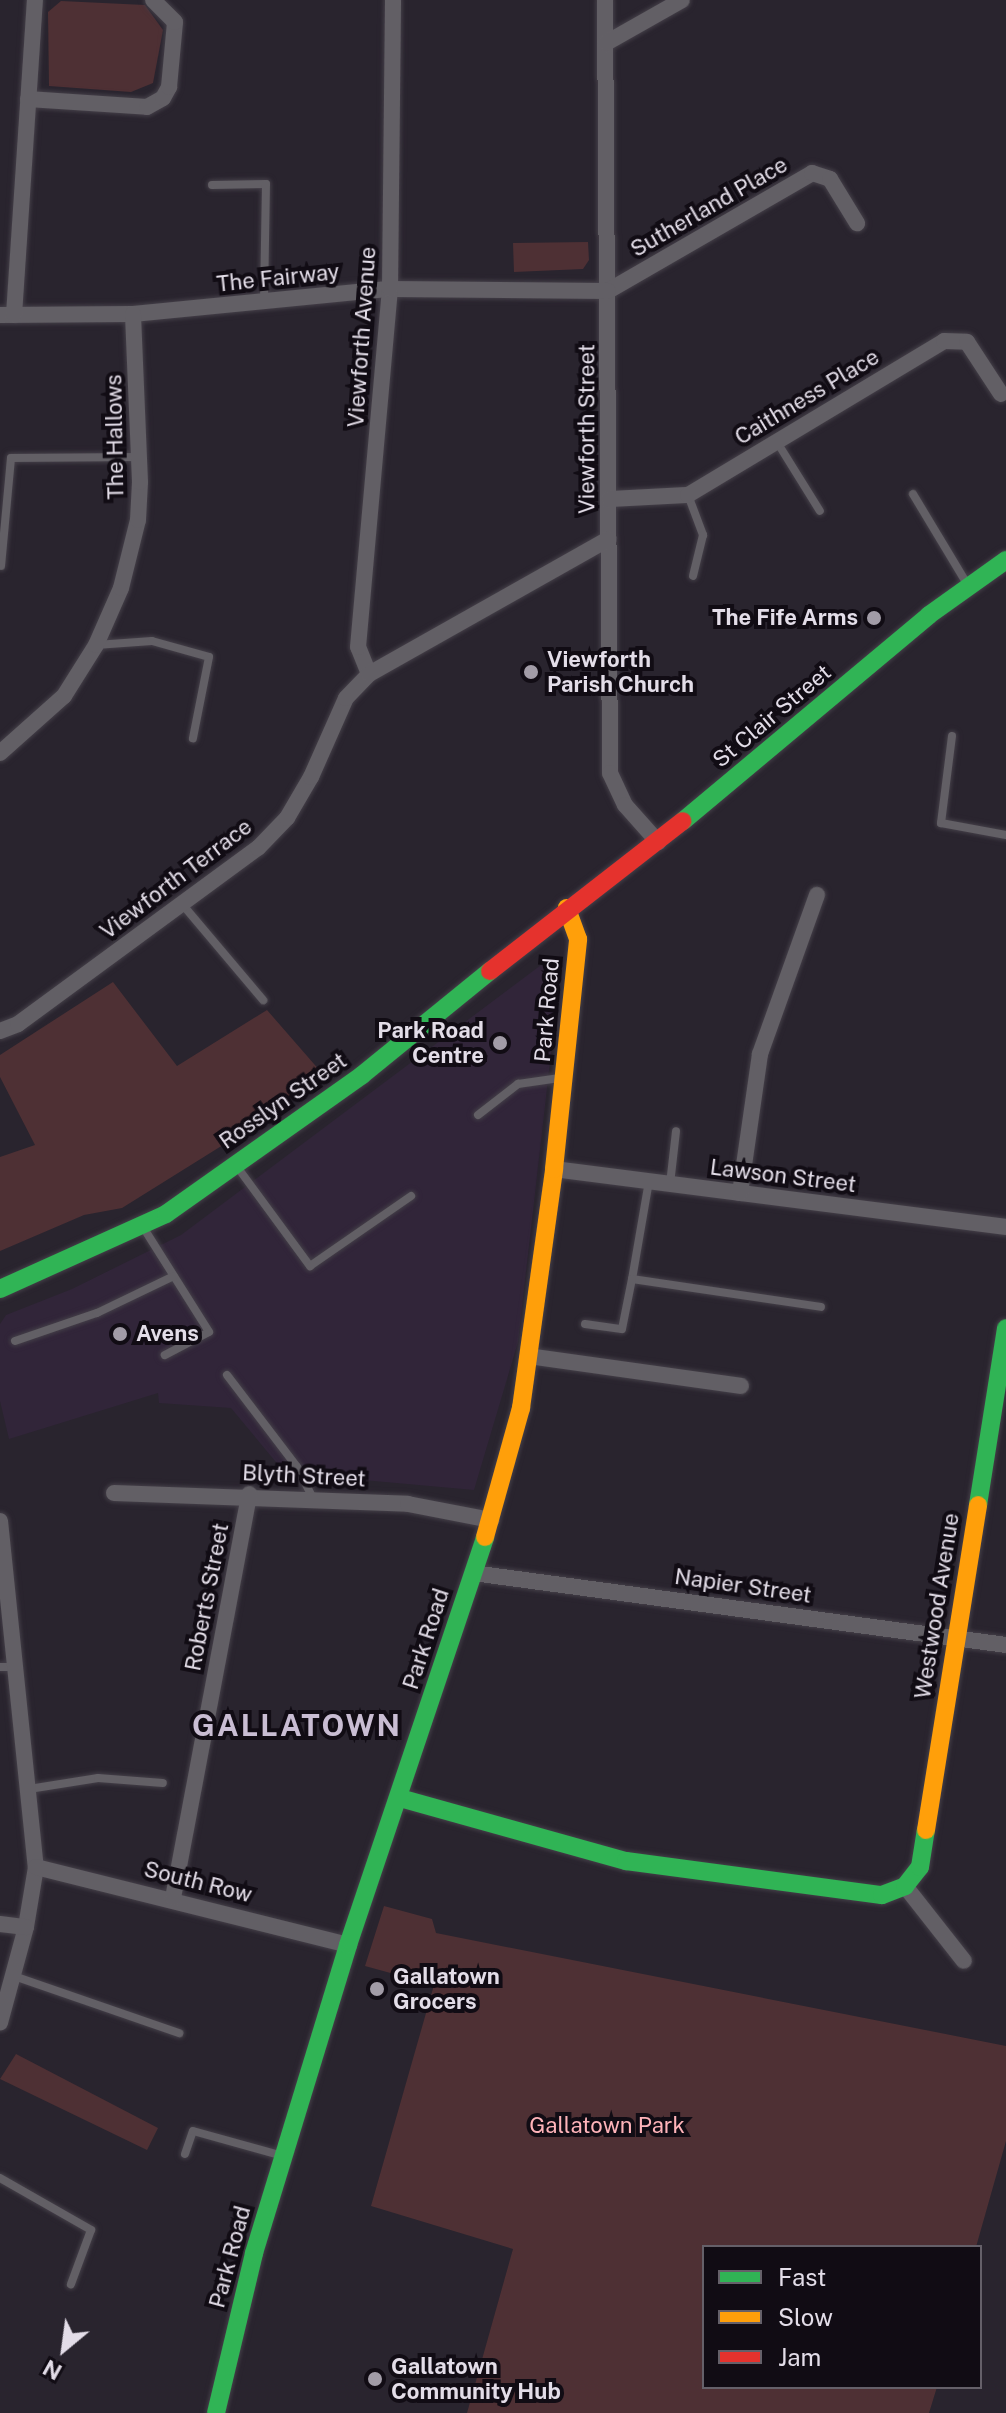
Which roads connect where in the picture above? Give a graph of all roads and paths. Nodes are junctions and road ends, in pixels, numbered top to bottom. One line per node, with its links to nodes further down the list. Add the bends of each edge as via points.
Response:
1 (35, 0): 7 (street)
2 (153, 0): 7 (street, via 175,22 169,87 163,98 147,107)
3 (393, 0): 10 (street, Viewforth Avenue)
4 (605, 0): 6 (street, Viewforth Street)
5 (682, 0): 6 (street)
6 (606, 43): 11 (street, Viewforth Street)
7 (28, 99): 14 (street)
8 (212, 185): 12 (lane, via 266,184)
9 (857, 223): 11 (street, Sutherland Place, via 830,179 812,173)
10 (390, 289): 11 (street, The Fairway); 12 (street, The Fairway); 28 (street, Viewforth Avenue, via 358,647)
11 (608, 291): 20 (street, Viewforth Street)
12 (264, 301): 13 (street, The Fairway)
13 (133, 314): 14 (street, The Fairway); 17 (street, The Hallows)
14 (7, 315)
15 (1001, 394): 16 (street, Caithness Place, via 967,342 944,341)
16 (777, 442): 19 (street, Caithness Place); 21 (lane)
17 (139, 457): 24 (lane, via 11,458); 27 (street, The Hallows, via 138,520 121,588)
18 (913, 494): 26 (lane)
19 (688, 495): 20 (street, Caithness Place); 25 (lane, via 703,535)
20 (609, 499): 22 (street, Viewforth Street)
21 (820, 511)
22 (609, 539): 28 (street, Viewforth Terrace); 33 (street, Viewforth Street, via 610,773 625,805)
23 (1006, 560): 26 (street, St Clair Street)
24 (1, 566)
25 (693, 576)
26 (967, 585): 33 (street, St Clair Street)
27 (96, 645): 30 (lane, via 152,641 209,657); 31 (street, The Hallows, via 64,696)
28 (369, 674): 35 (street, Viewforth Terrace, via 346,698 287,818 258,848)
29 (952, 736): 32 (lane, via 941,823)
30 (193, 738)
31 (0, 753)
32 (1006, 835)
33 (658, 842): 36 (street, St Clair Street)
34 (817, 895): 46 (street, via 760,1054)
35 (182, 904): 37 (lane); 38 (street, Viewforth Terrace, via 18,1024)
36 (567, 908): 39 (street, Park Road, via 578,939); 42 (street, Rosslyn Street, via 362,1075)
37 (263, 1000)
38 (0, 1031)
39 (565, 1077): 40 (lane, via 518,1084); 43 (street, Park Road)
40 (478, 1115)
41 (676, 1131): 45 (lane)
42 (235, 1164): 47 (lane, via 310,1266); 48 (street, Rosslyn Street)
43 (554, 1169): 44 (street, Lawson Street); 58 (street, Park Road)
44 (649, 1181): 45 (street, Lawson Street); 51 (lane)
45 (670, 1184): 46 (street, Lawson Street)
46 (740, 1193): 49 (street, Lawson Street)
47 (411, 1196)
48 (142, 1227): 50 (lane); 52 (street, Rosslyn Street)
49 (1006, 1227)
50 (174, 1276): 56 (lane, via 97,1313); 57 (lane, via 209,1332)
51 (632, 1279): 53 (lane); 54 (lane, via 622,1329)
52 (0, 1289)
53 (821, 1307)
54 (585, 1324)
55 (1006, 1328): 68 (street, Westwood Avenue)
56 (15, 1341)
57 (165, 1355)
58 (528, 1356): 60 (street); 64 (street, Park Road, via 521,1408)
59 (227, 1375): 63 (lane, via 297,1467)
60 (741, 1386)
61 (114, 1493): 62 (street, Blyth Street)
62 (249, 1494): 63 (street, Blyth Street); 76 (street, Roberts Street)
63 (313, 1498): 64 (street, Blyth Street, via 408,1504)
64 (491, 1520): 67 (street, Park Road)
65 (0, 1521): 66 (street)
66 (2, 1552): 70 (street)
67 (473, 1573): 68 (street, Napier Street); 73 (street, Park Road)
68 (956, 1638): 69 (street, Napier Street); 75 (street, Westwood Avenue, via 920,1867)
69 (1006, 1645)
70 (7, 1667): 72 (street)
71 (163, 1783): 72 (lane, via 98,1778)
72 (29, 1789): 74 (street)
73 (400, 1798): 75 (street, via 626,1861 882,1895); 79 (street, Park Road)
74 (36, 1867): 76 (street, South Row); 78 (street)
75 (905, 1886): 80 (street)
76 (173, 1898): 79 (street, South Row)
77 (0, 1924): 78 (street)
78 (26, 1927): 81 (street)
79 (348, 1945): 85 (street, Park Road)
80 (964, 1961)
81 (14, 1976): 82 (street); 83 (lane)
82 (0, 2023)
83 (179, 2033)
84 (185, 2154): 85 (lane, via 193,2131)
85 (284, 2156): 88 (street, Park Road)
86 (0, 2178): 87 (lane, via 91,2230)
87 (71, 2284)
88 (216, 2413)

